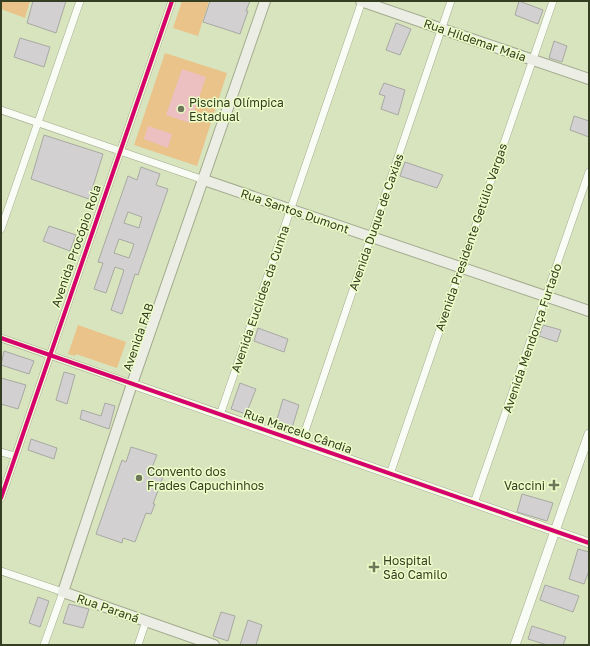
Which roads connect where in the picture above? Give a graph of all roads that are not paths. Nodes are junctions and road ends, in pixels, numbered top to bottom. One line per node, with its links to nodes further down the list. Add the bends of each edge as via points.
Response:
1 (80, 1): 11 (street)
2 (172, 1): 12 (street, Avenida Procópio Rola)
3 (265, 1): 14 (main road, Avenida FAB)
4 (362, 1): 7 (main road, Rua Hildemar Maia); 15 (street, Avenida Euclides da Cunha)
5 (451, 1): 7 (street, Avenida Duque de Caxias)
6 (553, 1): 8 (street, Avenida Presidente Getúlio Vargas)
7 (442, 30): 8 (main road, Rua Hildemar Maia); 17 (street, Avenida Duque de Caxias)
8 (532, 60): 9 (main road, Rua Hildemar Maia); 18 (street, Avenida Presidente Getúlio Vargas)
9 (589, 79)
10 (1, 110): 11 (street, Rua Santos Dumont)
11 (37, 123): 12 (street, Rua Santos Dumont); 16 (street)
12 (120, 151): 14 (street, Rua Santos Dumont); 22 (street, Avenida Procópio Rola)
13 (589, 172): 19 (street, Avenida Mendonça Furtado)
14 (204, 180): 15 (main road, Rua Santos Dumont); 23 (main road, Avenida FAB)
15 (290, 209): 17 (main road, Rua Santos Dumont); 24 (street, Avenida Euclides da Cunha)
16 (1, 229)
17 (371, 237): 18 (main road, Rua Santos Dumont); 26 (street, Avenida Duque de Caxias)
18 (461, 268): 19 (main road, Rua Santos Dumont); 29 (street, Avenida Presidente Getúlio Vargas)
19 (547, 296): 20 (main road, Rua Santos Dumont); 31 (street, Avenida Mendonça Furtado)
20 (589, 311)
21 (1, 338): 22 (street, Rua Marcelo Cândia)
22 (50, 355): 23 (street, Rua Marcelo Cândia); 28 (street, Avenida Procópio Rola)
23 (132, 384): 24 (street, Rua Marcelo Cândia); 35 (main road, Avenida FAB)
24 (220, 415): 26 (street, Rua Marcelo Cândia)
25 (589, 434): 32 (street)
26 (301, 443): 29 (street, Rua Marcelo Cândia)
27 (1, 452): 28 (street)
28 (14, 456): 30 (street, Avenida Procópio Rola)
29 (390, 474): 31 (street, Rua Marcelo Cândia)
30 (1, 498)
31 (474, 503): 32 (street, Rua Marcelo Cândia)
32 (555, 531): 33 (street, Rua Marcelo Cândia); 40 (street)
33 (589, 543)
34 (1, 571): 35 (street, Rua Paraná)
35 (63, 592): 36 (main road, Rua Paraná); 37 (street, Avenida FAB)
36 (146, 621): 38 (street); 39 (main road, Rua Paraná)
37 (44, 645)
38 (138, 645)
39 (214, 645)
40 (515, 645)

